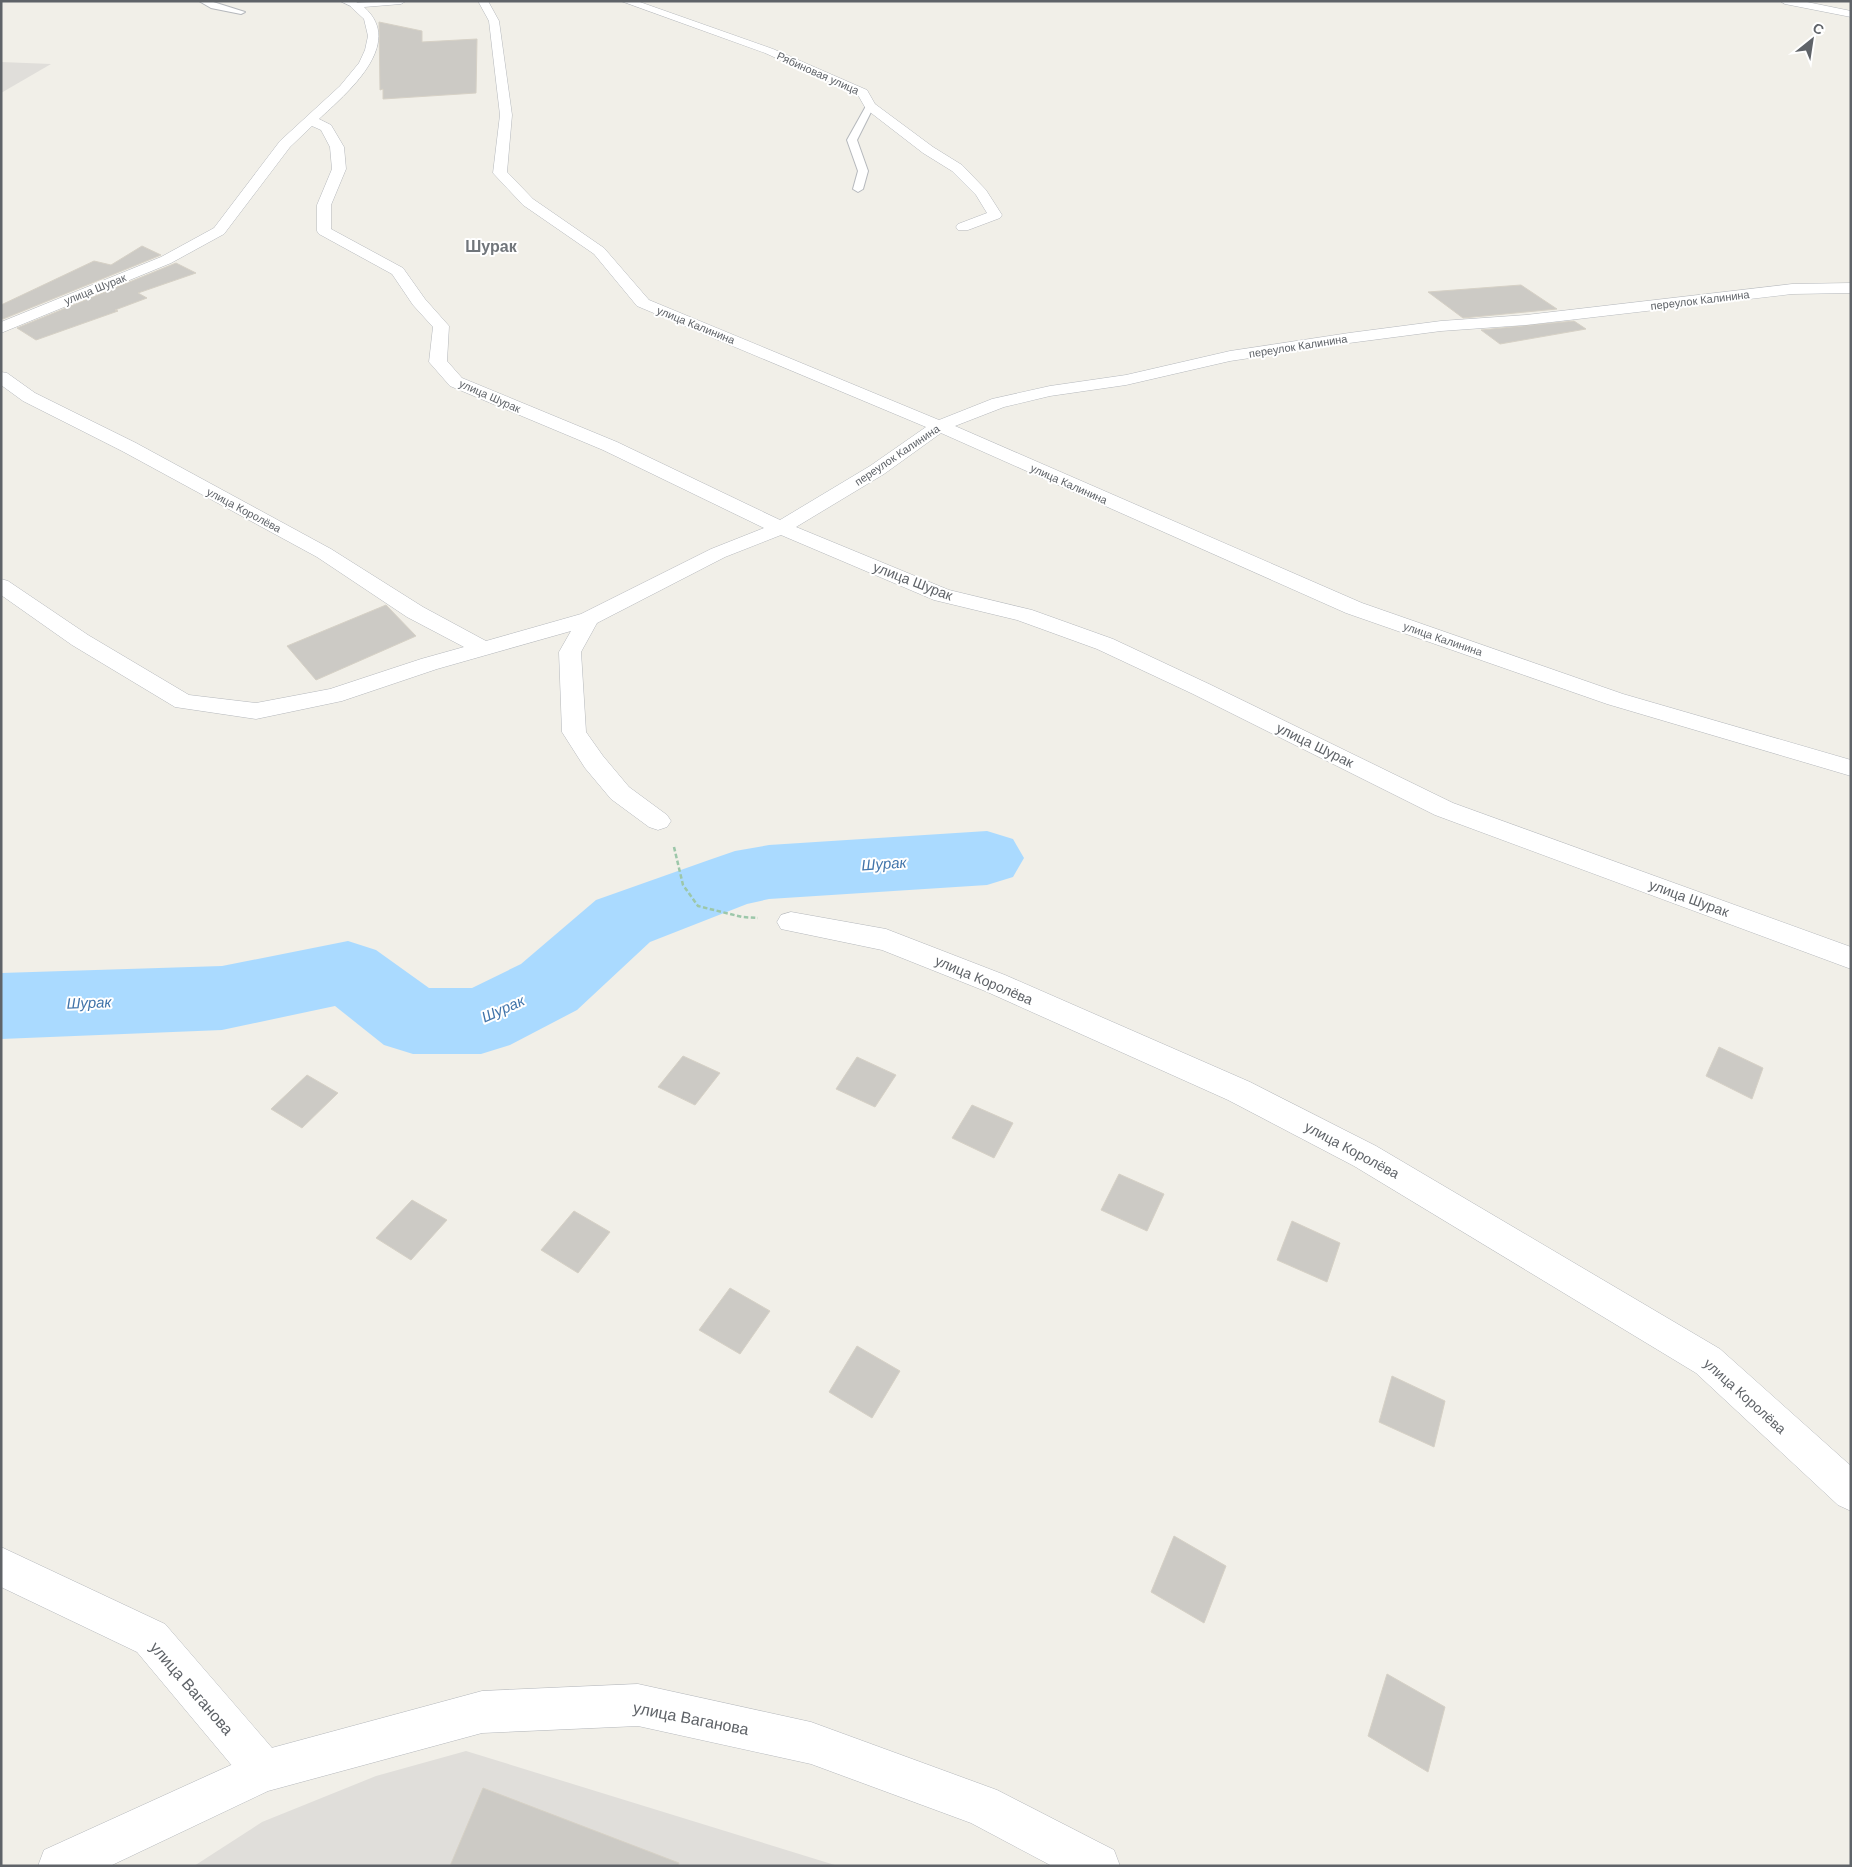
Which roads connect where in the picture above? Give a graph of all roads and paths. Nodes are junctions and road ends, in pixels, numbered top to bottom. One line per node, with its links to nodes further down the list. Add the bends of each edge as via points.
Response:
1 (203, 1): 7 (lane)
2 (401, 1): 6 (street)
3 (483, 1): 16 (street, улица Калинина, via 494,21 506,115 500,173 528,202 599,251 643,303)
4 (626, 1): 9 (street, Рябиновая улица, via 769,51 863,93)
5 (1785, 1): 8 (street)
6 (350, 3): 10 (street, улица Шурак, via 370,20 374,39 360,73)
7 (241, 12)
8 (1851, 14)
9 (870, 106): 11 (lane, via 852,140 863,172); 12 (street, Рябиновая улица, via 957,168 981,193 995,215)
10 (311, 120): 14 (street, улица Шурак, via 285,144 219,230 166,260); 17 (street, улица Шурак, via 326,128 337,147 339,170 324,205 324,231 398,272 441,326 438,362 456,382 610,446)
11 (858, 189)
12 (963, 227)
13 (1851, 288): 16 (street, переулок Калинина, via 1792,289 1526,320 1441,326 1230,356 1126,380 1050,391 998,403)
14 (1, 328)
15 (1, 377): 20 (street, улица Королёва, via 29,397 324,553 414,612)
16 (939, 426): 17 (street, переулок Калинина, via 877,470); 21 (street, улица Калинина, via 1354,608 1615,699)
17 (781, 528): 19 (street, via 718,553); 24 (street, улица Шурак, via 942,595 1024,615 1106,644 1444,810)
18 (1, 585): 20 (street, via 80,640 183,702 256,711 334,696)
19 (589, 619): 20 (street); 22 (street, via 570,652 574,732 620,793)
20 (484, 649)
21 (1851, 768)
22 (658, 821): 23 (path, via 676,851 683,885 698,906 742,917)
23 (791, 922): 25 (street, улица Королёва, via 886,940 995,983 1240,1091 1365,1156 1708,1361)
24 (1851, 958)
25 (1851, 1492)
26 (1, 1566): 27 (street, улица Ваганова, via 151,1638)
27 (264, 1771): 28 (street, улица Ваганова); 29 (street, улица Ваганова, via 482,1712 638,1705 811,1743 982,1805)
28 (60, 1866)
29 (1098, 1866)

